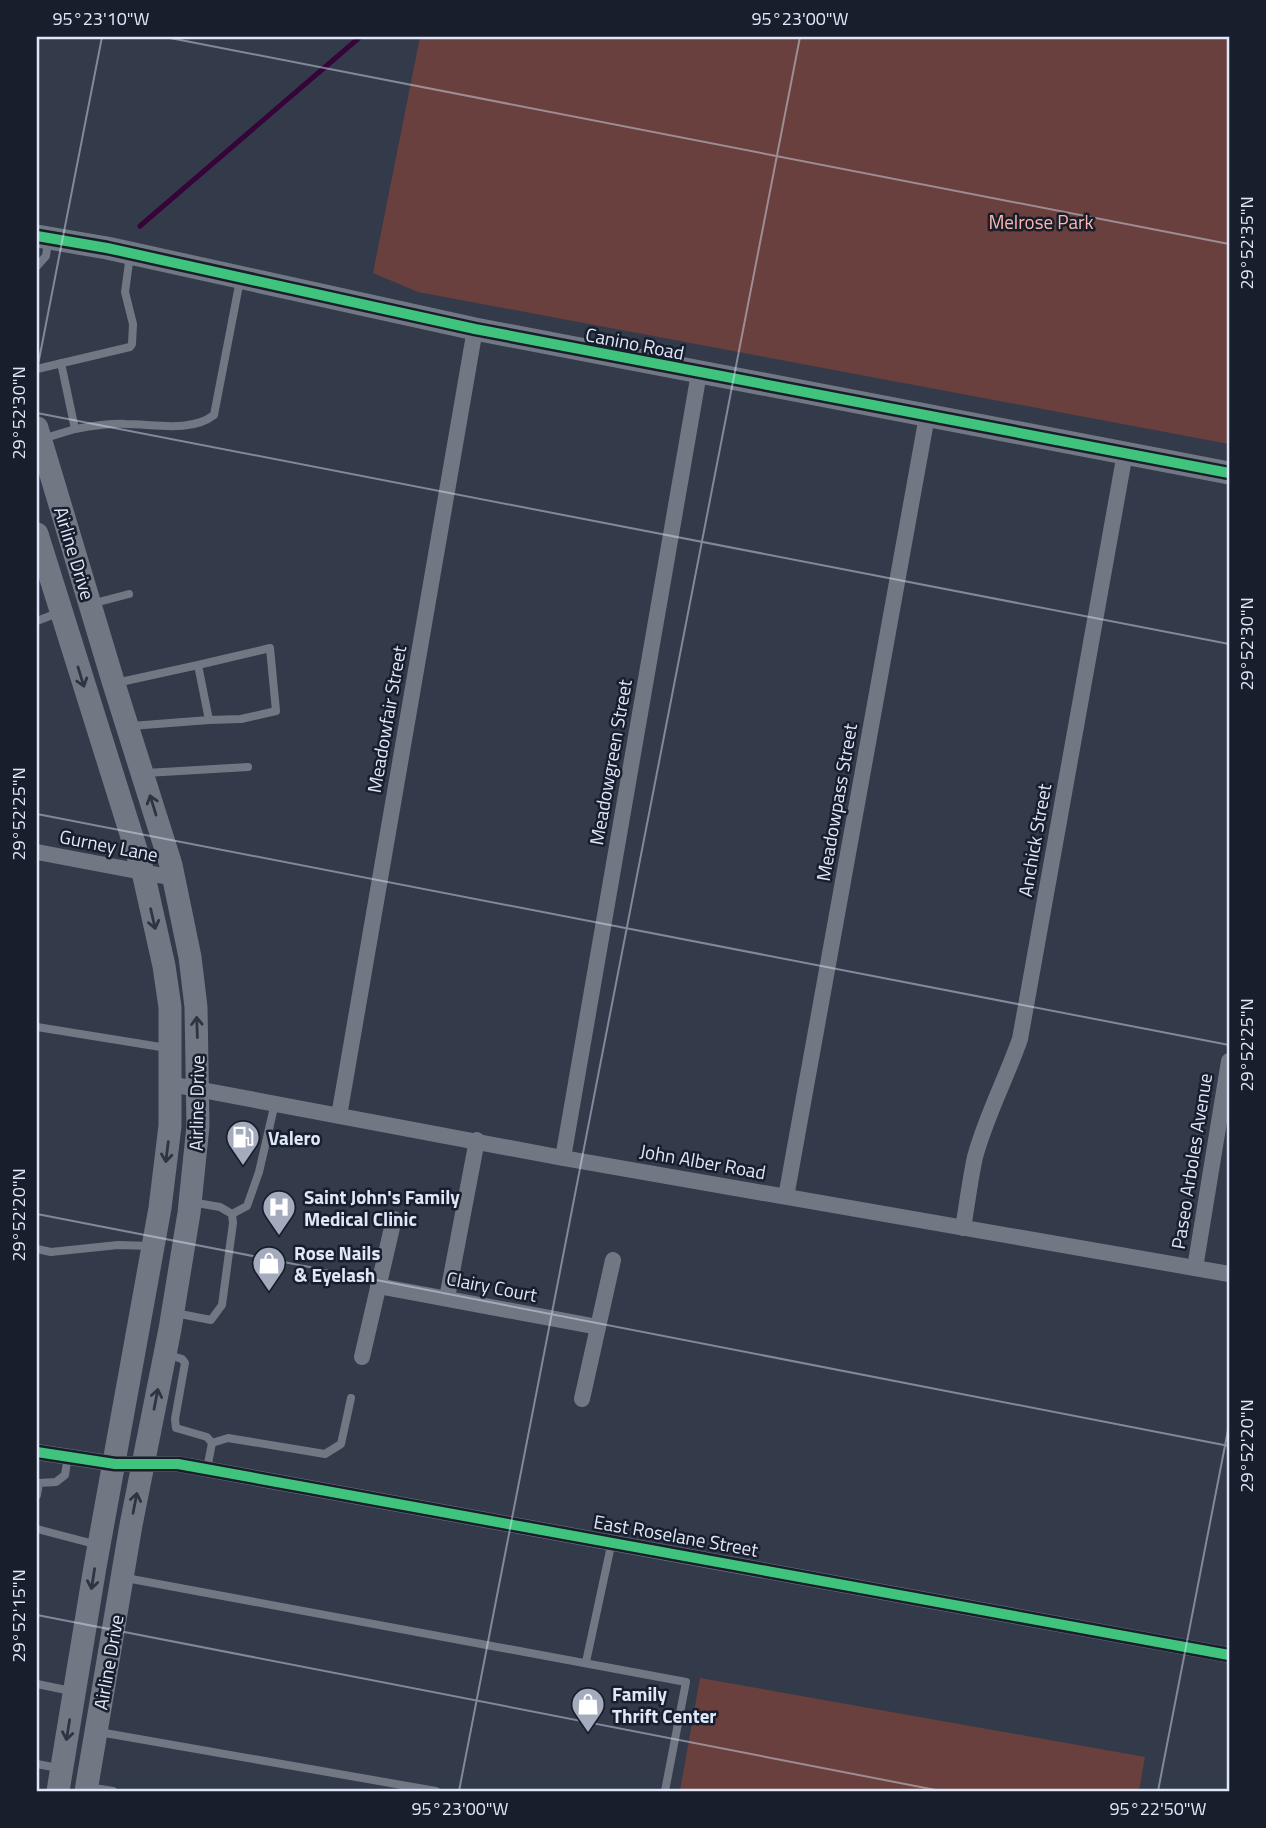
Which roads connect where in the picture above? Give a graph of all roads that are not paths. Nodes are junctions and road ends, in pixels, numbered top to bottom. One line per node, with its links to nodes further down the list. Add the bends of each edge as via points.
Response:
1 (43, 237): 2 (main road, Canino Road); 3 (lane, via 46,256)
2 (131, 253): 4 (main road, Canino Road); 6 (lane, via 125,292 133,324 132,344)
3 (37, 267)
4 (241, 277): 5 (main road, Canino Road); 10 (lane, via 214,415 191,425)
5 (475, 329): 8 (main road, Canino Road); 34 (street, Meadowfair Street)
6 (61, 363): 7 (lane); 10 (lane)
7 (37, 369)
8 (699, 373): 9 (main road, Canino Road); 36 (street, Meadowgreen Street)
9 (927, 416): 12 (main road, Canino Road); 37 (street, Meadowpass Street)
10 (75, 429): 11 (lane)
11 (39, 434): 16 (main road, Airline Drive)
12 (1125, 453): 13 (main road, Canino Road); 41 (street, Anchick Street, via 1020,1039 975,1157)
13 (1229, 473)
14 (37, 534): 17 (main road, Airline Drive)
15 (129, 594): 16 (lane)
16 (91, 604): 17 (main road); 20 (main road, Airline Drive)
17 (61, 612): 18 (lane); 26 (main road, Airline Drive, one-way to 26)
18 (37, 621)
19 (198, 664): 20 (lane); 21 (lane); 21 (lane, via 270,648 276,711)
20 (114, 684): 22 (main road, Airline Drive)
21 (209, 720): 22 (lane)
22 (128, 727): 24 (main road, Airline Drive)
23 (248, 767): 24 (lane)
24 (143, 773): 27 (main road, Airline Drive, one-way to 24)
25 (37, 852): 26 (street, Gurney Lane)
26 (142, 872): 27 (street, Gurney Lane); 29 (main road, Airline Drive, one-way to 29, via 164,966)
27 (174, 878): 32 (main road, Airline Drive, one-way to 27, via 196,1007)
28 (37, 1027): 29 (lane)
29 (170, 1048): 31 (main road, Airline Drive)
30 (1229, 1060): 45 (street, Paseo Arboles Avenue)
31 (170, 1084): 32 (street, John Alber Road); 42 (main road, Airline Drive, one-way to 42, via 170,1126)
32 (198, 1088): 33 (street, John Alber Road); 38 (main road, Airline Drive)
33 (275, 1103): 34 (street, John Alber Road); 39 (lane, via 247,1206)
34 (339, 1116): 35 (street, John Alber Road)
35 (477, 1140): 36 (street, John Alber Road); 48 (street)
36 (563, 1158): 37 (street, John Alber Road)
37 (786, 1196): 41 (street, John Alber Road)
38 (190, 1202): 39 (lane, via 220,1206); 49 (main road, Airline Drive)
39 (232, 1214): 49 (lane, via 222,1305 211,1320)
40 (394, 1219): 47 (street)
41 (963, 1228): 45 (street, John Alber Road)
42 (153, 1246): 43 (lane); 58 (main road, Airline Drive)
43 (37, 1250)
44 (613, 1260): 50 (street)
45 (1195, 1268): 46 (street, John Alber Road)
46 (1229, 1274)
47 (378, 1286): 48 (street, Clairy Court); 52 (street)
48 (447, 1298): 50 (street, Clairy Court)
49 (172, 1312): 51 (main road, Airline Drive)
50 (598, 1327): 54 (street)
51 (164, 1354): 55 (lane, via 185,1363 176,1428 207,1437); 59 (main road, Airline Drive, one-way to 51)
52 (362, 1357)
53 (351, 1398): 55 (lane, via 341,1444 325,1454 228,1438)
54 (582, 1399)
55 (212, 1443): 60 (lane)
56 (37, 1452): 57 (street, East Roselane Street)
57 (68, 1456): 58 (street, East Roselane Street); 61 (lane, via 65,1475 56,1482 39,1483)
58 (115, 1464): 59 (street, East Roselane Street); 64 (main road, Airline Drive)
59 (142, 1465): 60 (street, East Roselane Street); 65 (main road, Airline Drive, one-way to 59)
60 (207, 1469): 63 (street, East Roselane Street)
61 (37, 1495)
62 (37, 1529): 64 (lane)
63 (612, 1541): 66 (street, East Roselane Street); 67 (lane)
64 (99, 1546): 69 (main road, Airline Drive, one-way to 69)
65 (123, 1577): 67 (lane); 70 (main road, Airline Drive)
66 (1229, 1655)
67 (586, 1662): 78 (lane, via 686,1682)
68 (37, 1684): 69 (lane)
69 (74, 1691): 72 (main road, Airline Drive, one-way to 72)
70 (96, 1732): 73 (lane); 74 (main road, Airline Drive)
71 (37, 1764): 72 (lane)
72 (59, 1780)
73 (373, 1780): 76 (lane); 77 (lane)
74 (86, 1789): 75 (lane)
75 (113, 1791)
76 (371, 1791)
77 (436, 1791)
78 (665, 1791)

